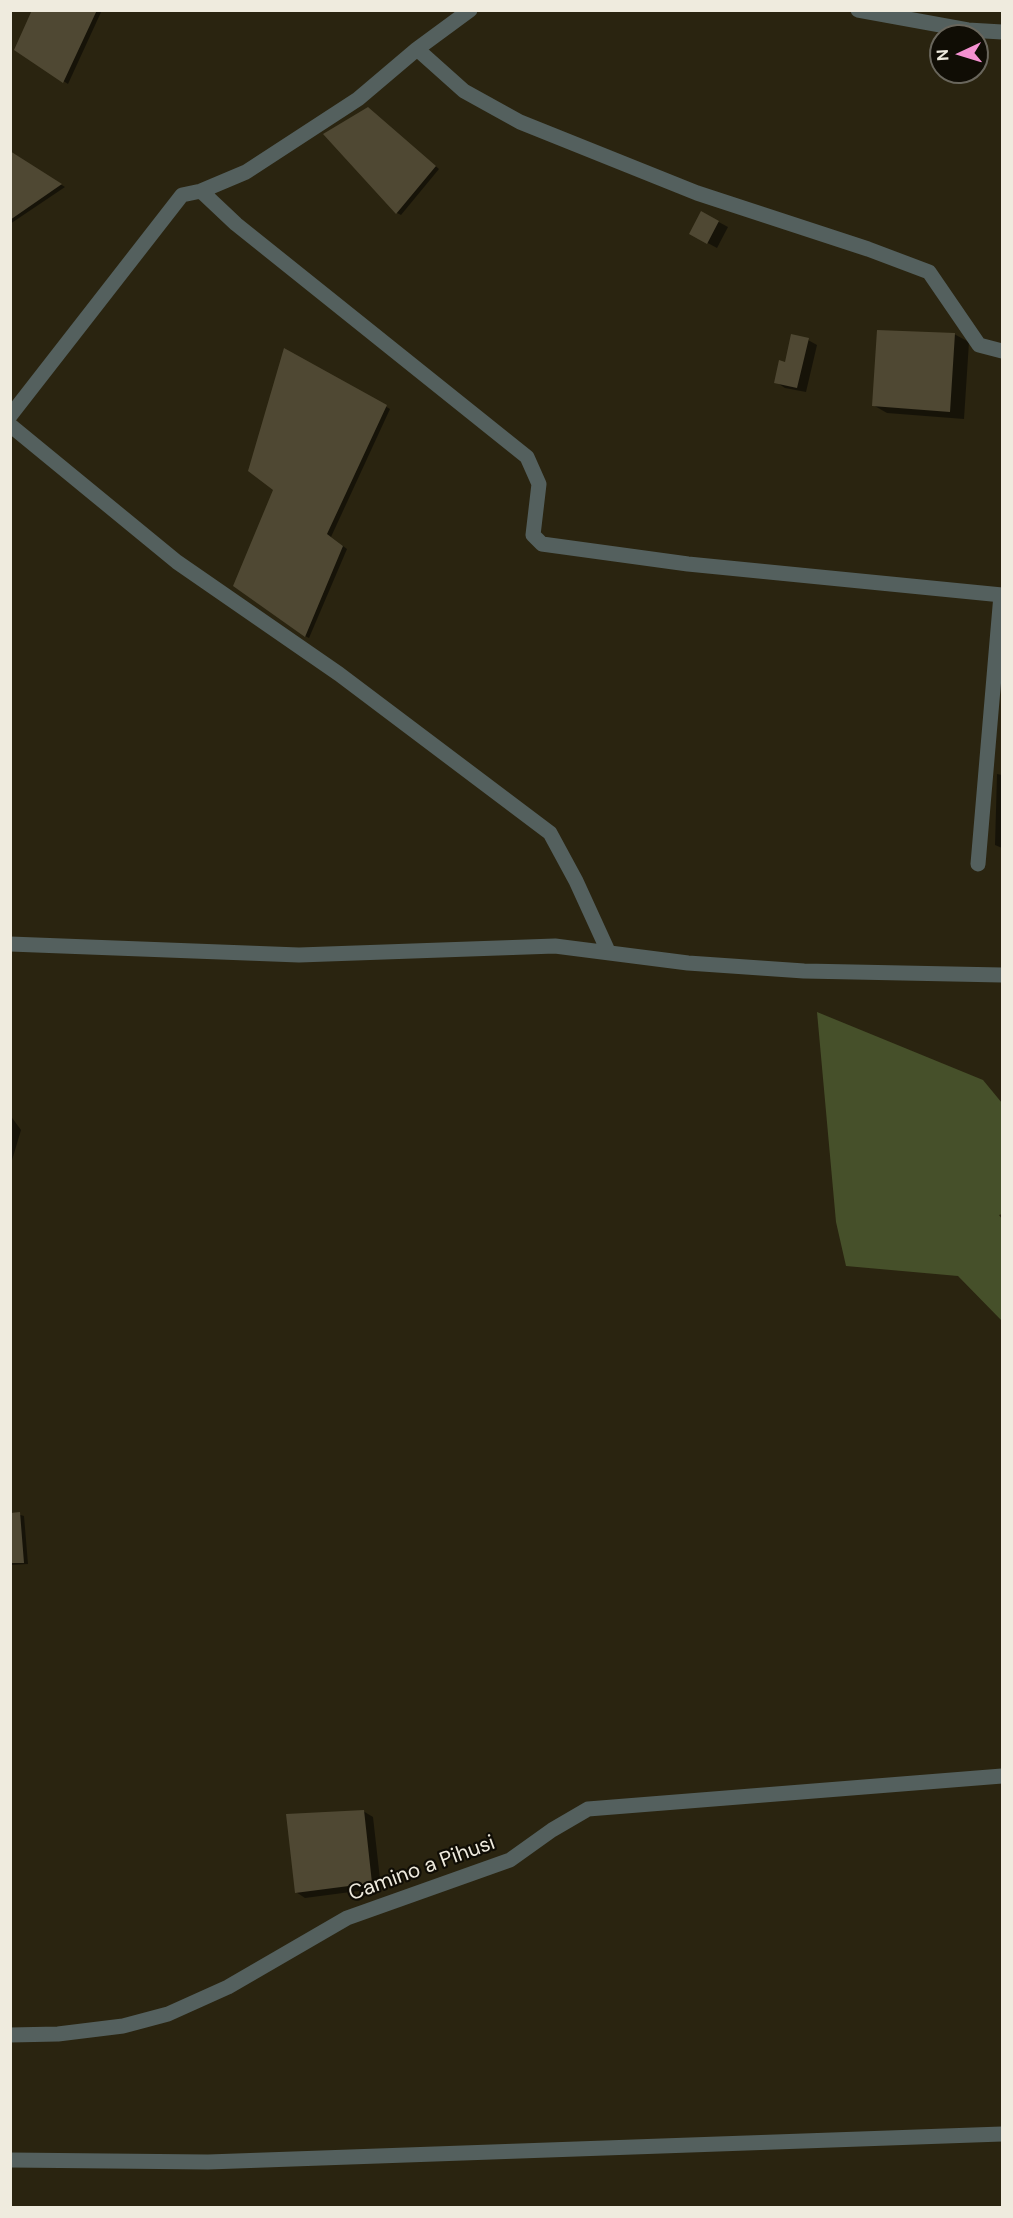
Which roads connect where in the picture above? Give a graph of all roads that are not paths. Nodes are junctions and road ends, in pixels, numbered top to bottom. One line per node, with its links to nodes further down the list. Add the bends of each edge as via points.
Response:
1 (470, 10): 4 (street)
2 (858, 10): 3 (street, via 968,30)
3 (1002, 32)
4 (417, 49): 5 (street, via 349,105 246,172); 6 (street, via 464,91 520,122 697,193 929,272 980,345)
5 (201, 191): 7 (street, via 182,195); 9 (street, via 236,224 527,457 539,484 533,535 542,544 688,564)
6 (1002, 351)
7 (10, 416)
8 (10, 425): 12 (street, via 177,562 339,674 550,833)
9 (1001, 595): 10 (street)
10 (978, 864)
11 (10, 944): 12 (street, via 299,955 555,946)
12 (608, 951): 13 (street, via 688,963 804,971)
13 (1002, 975)
14 (1002, 1776): 15 (street, Camino a Pihusi, via 588,1809 510,1860 347,1918 228,1987 168,2014 123,2026)
15 (10, 2035)
16 (1002, 2134): 17 (street, via 220,2161)
17 (10, 2160)

